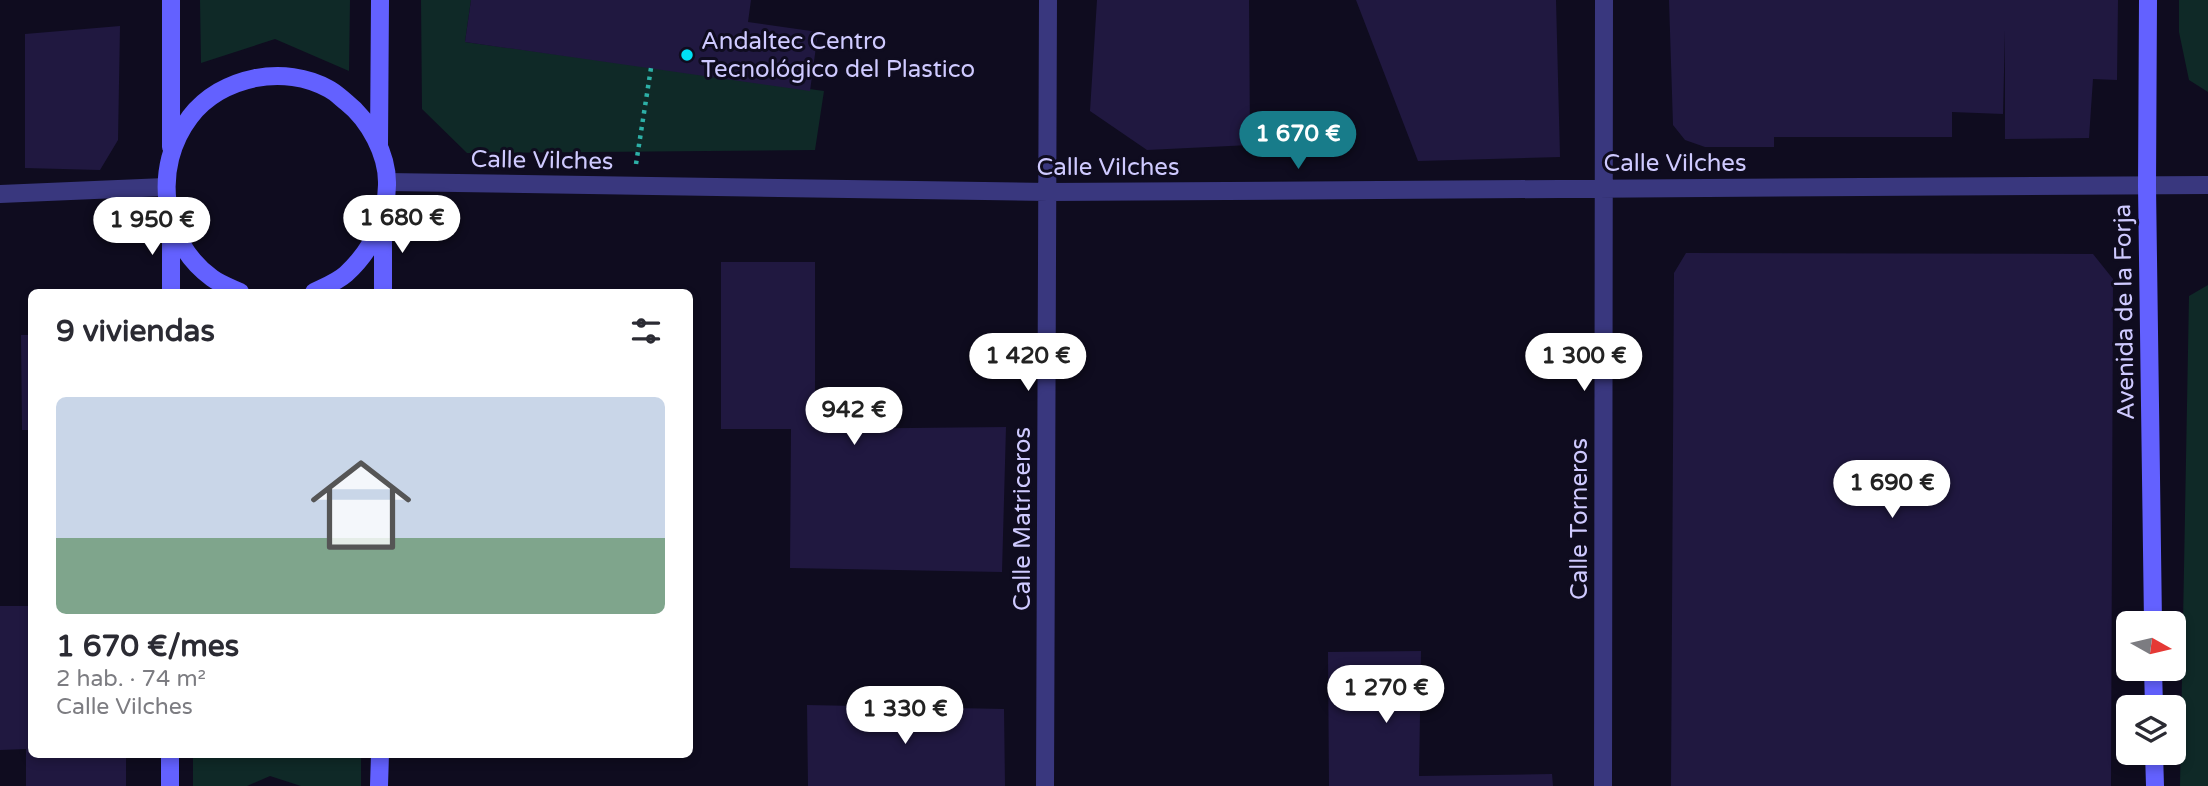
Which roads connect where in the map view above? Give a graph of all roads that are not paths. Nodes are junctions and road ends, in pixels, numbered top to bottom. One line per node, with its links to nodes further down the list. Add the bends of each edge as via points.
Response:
1 (171, 0): 7 (street)
2 (380, 0): 6 (street)
3 (1048, 0): 13 (street, Calle Matriceros)
4 (1604, 0): 12 (street, Calle Torneros)
5 (2148, 0): 9 (street, Avenida de la Forja)
6 (379, 145): 7 (street, via 359,112 329,89 293,76 255,77 219,91 190,117); 8 (street)
7 (172, 150): 11 (street)
8 (387, 182): 13 (street, Calle Vilches); 15 (street)
9 (2147, 186): 10 (street, Calle Vilches); 12 (street, Calle Vilches); 21 (street, Avenida de la Forja)
10 (2208, 186)
11 (165, 187): 14 (street); 16 (street)
12 (1603, 188): 13 (street, Calle Vilches); 28 (street, Calle Torneros)
13 (1048, 192): 27 (street, Calle Matriceros)
14 (0, 194)
15 (383, 217): 19 (street, via 369,249 345,275); 20 (street)
16 (171, 223): 17 (street); 18 (street, via 187,254 212,278)
17 (171, 289)
18 (234, 289)
19 (319, 289)
20 (383, 289)
21 (2152, 611)
22 (170, 758): 25 (street)
23 (380, 758): 26 (street)
24 (2154, 765): 29 (street)
25 (170, 786)
26 (379, 786)
27 (1045, 786)
28 (1603, 786)
29 (2155, 786)

